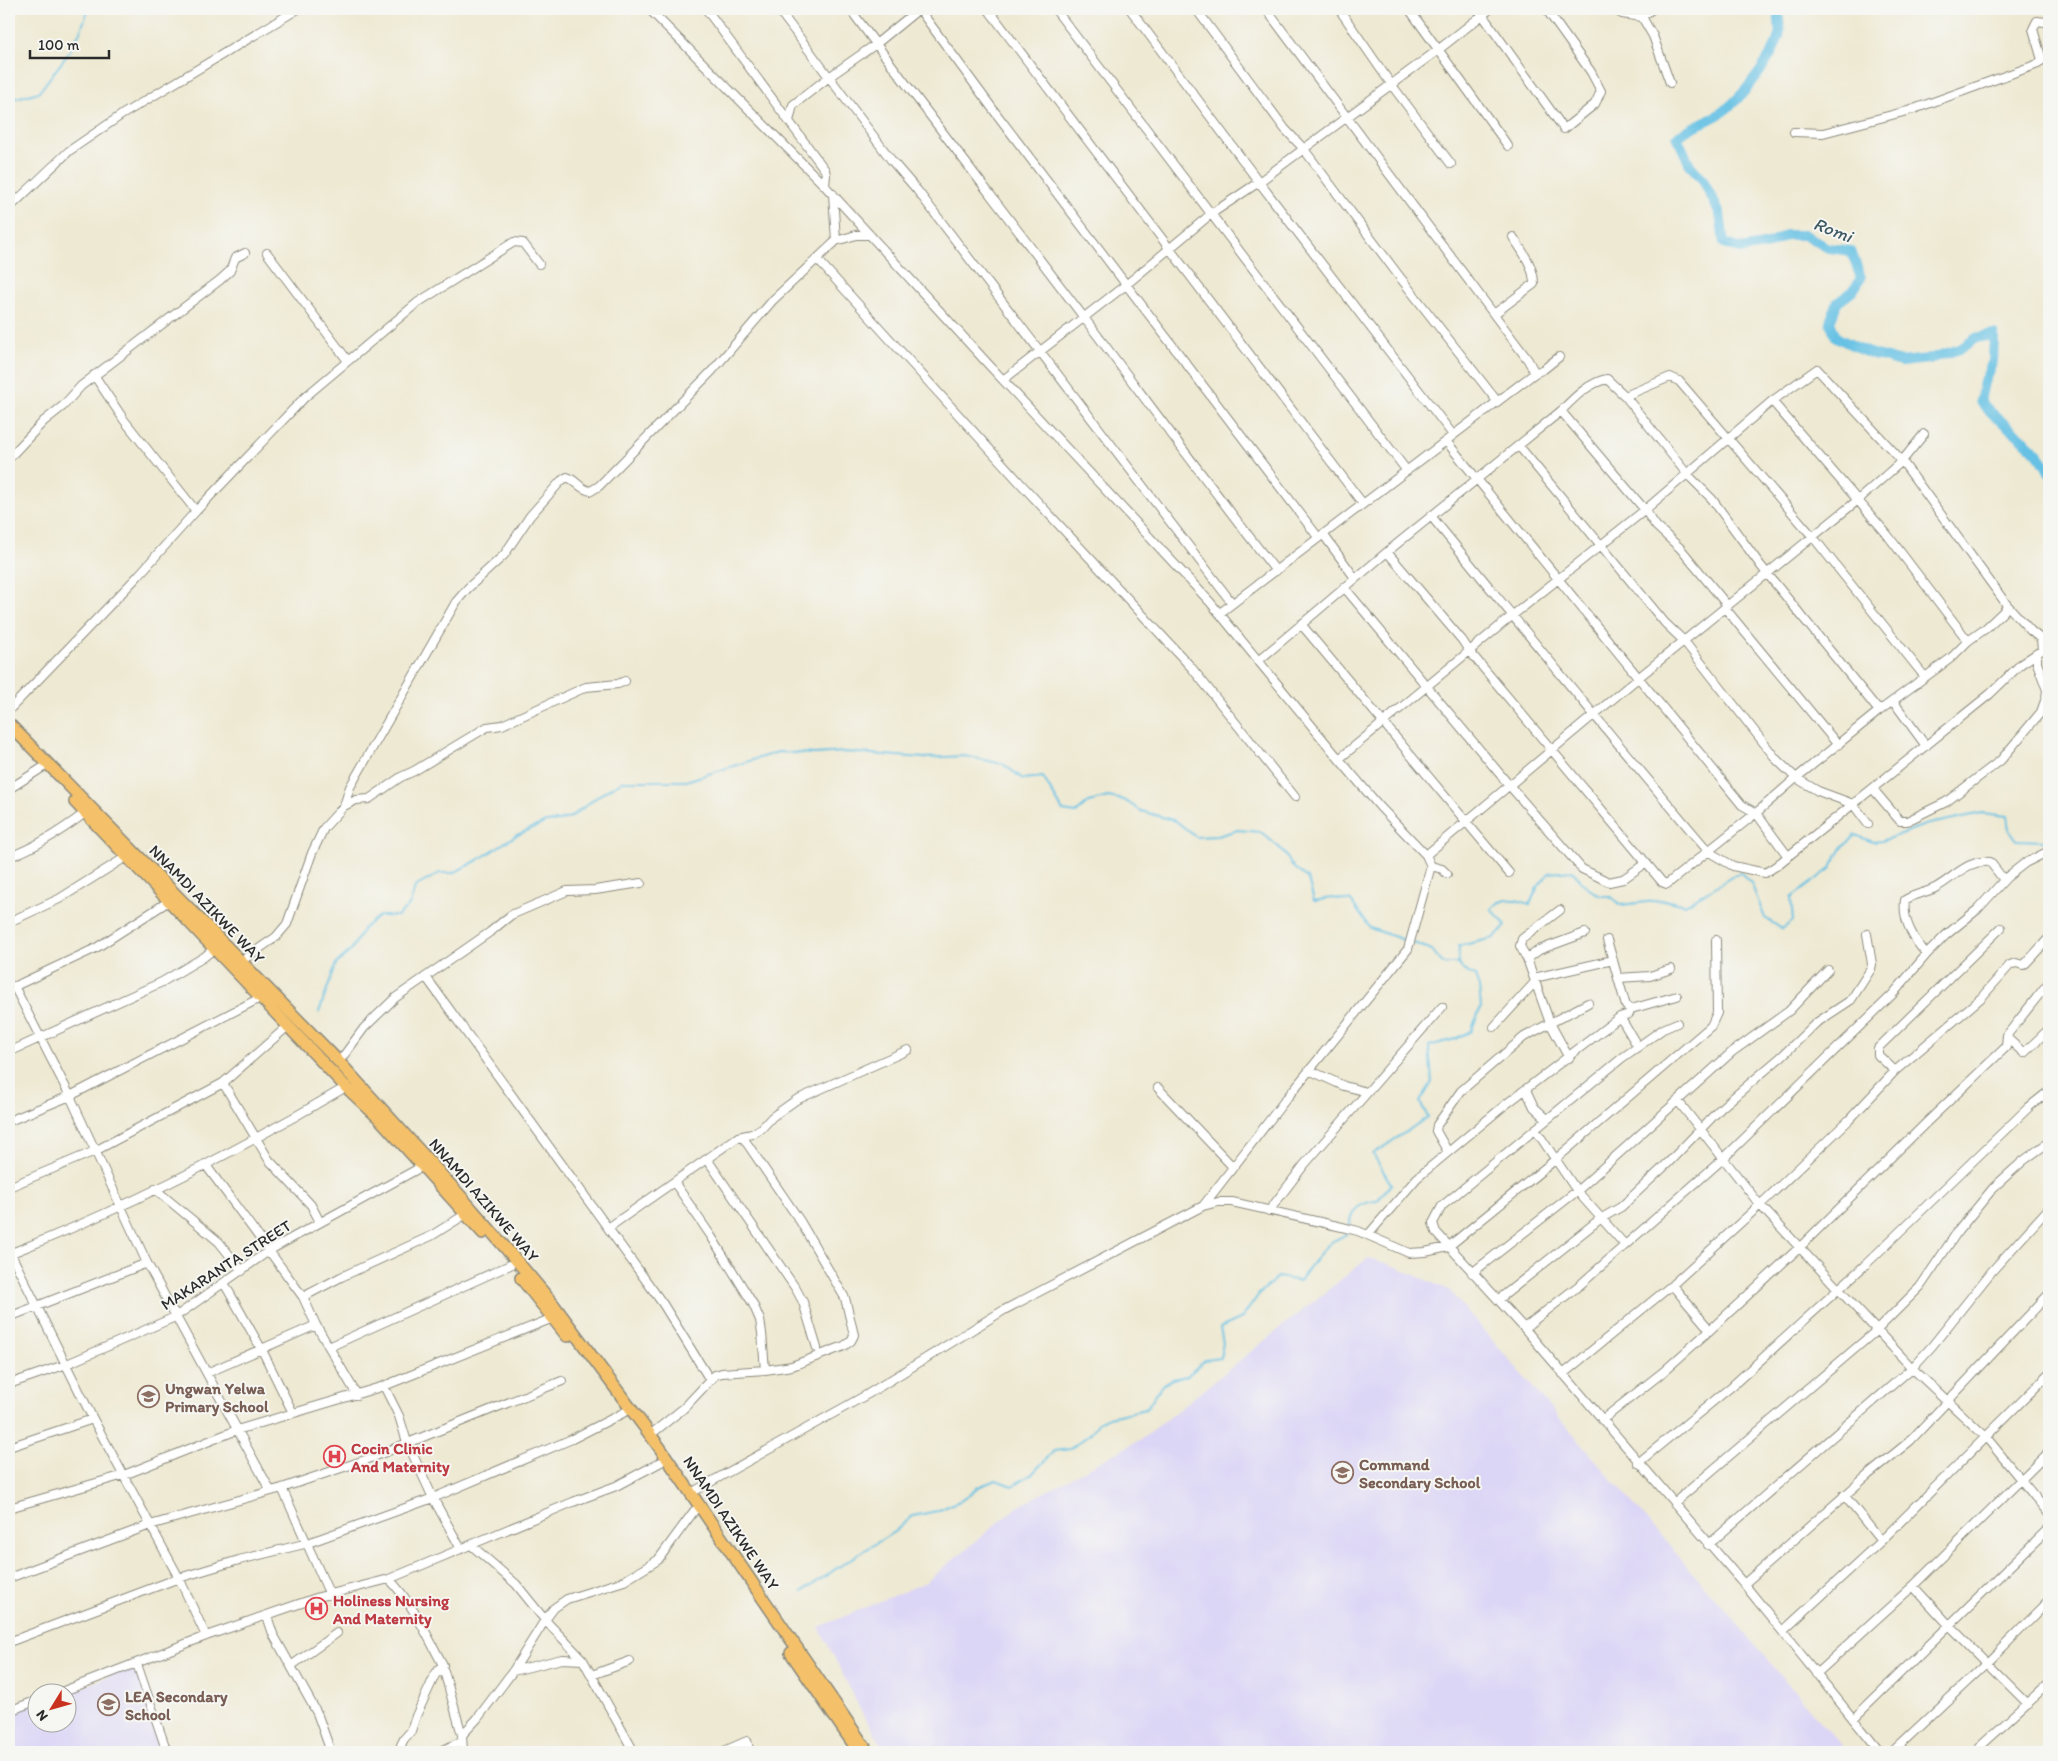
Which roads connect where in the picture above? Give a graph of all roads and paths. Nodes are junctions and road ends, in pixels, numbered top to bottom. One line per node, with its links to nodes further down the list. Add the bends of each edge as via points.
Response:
1 (298, 9): 36 (street, via 123,114 69,152)
2 (649, 9): 34 (street)
3 (706, 9): 25 (street)
4 (778, 9): 22 (street)
5 (850, 9): 20 (street)
6 (988, 9): 41 (street)
7 (1055, 9): 37 (street)
8 (1130, 9): 33 (street)
9 (1196, 9): 31 (street)
10 (1266, 9): 27 (street)
11 (1339, 9): 24 (street)
12 (1409, 9): 21 (street)
13 (1490, 9): 17 (street)
14 (1546, 9): 17 (street, via 1601,91 1595,104 1564,129)
15 (1614, 9): 18 (street, via 1622,14)
16 (1652, 9): 18 (street)
17 (1480, 12): 21 (street)
18 (1642, 17): 23 (street, via 1653,36)
19 (2049, 20): 29 (street, via 2038,21 2033,28 2042,60 2038,64 1911,110 1823,133)
20 (876, 44): 22 (street); 46 (street, via 919,9); 48 (street)
21 (1438, 50): 24 (street); 30 (street)
22 (829, 77): 26 (street); 49 (street)
23 (1670, 83)
24 (1391, 84): 27 (street); 32 (street)
25 (777, 105): 26 (street); 28 (street)
26 (793, 105): 28 (street)
27 (1347, 117): 31 (street); 47 (street)
28 (789, 121): 34 (street, via 824,170)
29 (1794, 132)
30 (1508, 146)
31 (1303, 148): 33 (street); 55 (street)
32 (1450, 164)
33 (1259, 182): 37 (street); 62 (street)
34 (825, 186): 35 (street)
35 (833, 194): 38 (street); 40 (street)
36 (9, 208)
37 (1211, 214): 41 (street); 67 (street)
38 (870, 235): 40 (street, via 856,235); 54 (street)
39 (1514, 237): 47 (street, via 1526,256 1534,284)
40 (836, 242): 44 (street)
41 (1170, 248): 46 (street); 71 (street)
42 (267, 252): 51 (street)
43 (245, 253): 53 (street, via 235,258 230,271 220,280)
44 (817, 259): 115 (street, via 1191,668); 117 (street, via 773,300 712,371 606,479 591,491 567,477 530,516 504,555 456,602 350,787)
45 (539, 264): 51 (street, via 523,243 514,242 417,303)
46 (1127, 284): 48 (street); 75 (street)
47 (1494, 314): 52 (street)
48 (1084, 317): 49 (street); 79 (street)
49 (1039, 351): 54 (street); 84 (street)
50 (1558, 357): 52 (street)
51 (348, 361): 73 (street, via 305,398)
52 (1535, 372): 57 (street)
53 (94, 376): 65 (street); 73 (street, via 124,420)
54 (1003, 380): 87 (street)
55 (1485, 387): 57 (street); 59 (street, via 1490,399)
56 (1625, 396): 60 (street, via 1607,379 1597,381); 63 (street, via 1670,377 1675,378); 68 (street)
57 (1497, 401): 59 (street)
58 (1772, 402): 63 (street); 66 (street, via 1815,370 1820,370); 70 (street)
59 (1488, 408): 62 (street)
60 (1561, 411): 64 (street); 72 (street)
61 (1924, 434): 66 (street)
62 (1450, 438): 67 (street); 69 (street)
63 (1730, 438): 68 (street); 76 (street)
64 (1518, 446): 69 (street); 77 (street)
65 (9, 458)
66 (1902, 461): 70 (street); 86 (street)
67 (1407, 471): 71 (street)
68 (1687, 474): 72 (street); 80 (street, via 1712,499)
69 (1476, 479): 74 (street); 82 (street)
70 (1858, 500): 76 (street); 91 (street)
71 (1363, 504): 75 (street)
72 (1645, 510): 77 (street); 85 (street)
73 (196, 511): 100 (street)
74 (1431, 516): 78 (street); 88 (street)
75 (1321, 536): 79 (street); 81 (street)
76 (1814, 537): 80 (street); 95 (street)
77 (1601, 546): 82 (street); 90 (street)
78 (1387, 552): 81 (street); 92 (street)
79 (1276, 571): 84 (street)
80 (1769, 573): 85 (street); 101 (street)
81 (1355, 578): 83 (street)
82 (1559, 578): 88 (street); 96 (street)
83 (1344, 587): 89 (street); 98 (street)
84 (1232, 603): 87 (street)
85 (1726, 606): 90 (street); 106 (street)
86 (2007, 606): 91 (street); 93 (street, via 2041,638 2042,650)
87 (1220, 613): 94 (street)
88 (1513, 615): 92 (street); 102 (street)
89 (1301, 624): 94 (street); 103 (street)
90 (1684, 641): 96 (street); 111 (street, via 1777,760)
91 (1968, 641): 95 (street)
92 (1470, 652): 98 (street); 108 (street)
93 (2037, 655): 107 (street, via 2021,664); 114 (street, via 2046,698 2041,712 2001,760 1946,802 1907,821 1900,821)
94 (1258, 661): 109 (street)
95 (1926, 676): 99 (street)
96 (1638, 678): 102 (street); 119 (street, via 1742,805)
97 (625, 681): 117 (street, via 586,687 502,725 487,727 370,799 356,800)
98 (1427, 687): 103 (street); 112 (street)
99 (1893, 701): 101 (street); 107 (street)
100 (9, 710)
101 (1879, 711): 106 (street)
102 (1594, 715): 108 (street); 123 (street)
103 (1384, 723): 109 (street); 120 (street, via 1450,804)
104 (9, 724): 147 (highway, NNAMDI AZIKWE WAY)
105 (9, 735): 110 (highway, NNAMDI AZIKWE WAY)
106 (1838, 745): 111 (street)
107 (1926, 746): 114 (street)
108 (1553, 750): 112 (street); 128 (street)
109 (1339, 759): 124 (street)
110 (42, 768): 113 (street); 118 (highway, NNAMDI AZIKWE WAY)
111 (1796, 778): 116 (street, via 1818,792); 119 (street)
112 (1509, 785): 120 (street); 128 (street, via 1582,869 1609,882 1623,879)
113 (9, 789)
114 (1873, 789): 116 (street)
115 (1295, 797)
116 (1853, 804): 121 (street); 125 (street)
117 (344, 806): 147 (street, via 324,828 287,924 276,937)
118 (85, 812): 126 (highway, NNAMDI AZIKWE WAY); 127 (street, via 60,831)
119 (1756, 813): 123 (street); 125 (street)
120 (1467, 820): 124 (street); 130 (street)
121 (1868, 824)
122 (2049, 851): 132 (street, via 2025,863)
123 (1709, 852): 125 (street, via 1733,866 1765,873); 128 (street, via 1667,884)
124 (1426, 855): 129 (street)
125 (1787, 855)
126 (126, 857): 134 (highway, NNAMDI AZIKWE WAY); 136 (street, via 59,900)
127 (9, 858)
128 (1646, 863)
129 (1431, 866): 131 (street); 173 (street, via 1408,949)
130 (1509, 872)
131 (1447, 874)
132 (2004, 880): 144 (street, via 1978,909); 144 (street, via 1990,862 1978,862 1935,888 1905,900 1914,938)
133 (641, 883): 150 (street, via 567,891 530,905 511,915)
134 (169, 901): 143 (highway, NNAMDI AZIKWE WAY); 154 (street, via 96,948)
135 (1560, 910): 145 (street, via 1522,939 1520,946)
136 (9, 922)
137 (2001, 928): 174 (street, via 1878,1048 1878,1055)
138 (1585, 933): 145 (street, via 1539,950)
139 (1867, 934): 186 (street, via 1871,969 1851,1000 1816,1023)
140 (2049, 938): 174 (street, via 2026,963 2010,965 1976,1004)
141 (1607, 940): 146 (street)
142 (1716, 940): 194 (street, via 1718,994 1715,1021)
143 (215, 948): 156 (highway, NNAMDI AZIKWE WAY); 166 (street, via 162,982)
144 (1927, 954): 192 (street, via 1892,995)
145 (1527, 959): 152 (street)
146 (1613, 960): 151 (street); 152 (street)
147 (240, 962): 172 (highway, NNAMDI AZIKWE WAY)
148 (1671, 969): 151 (street, via 1650,976)
149 (1828, 970): 182 (street, via 1789,1011 1732,1052)
150 (426, 977): 172 (street, via 395,998 364,1028); 210 (street)
151 (1618, 978): 159 (street, via 1626,1006)
152 (1534, 980): 161 (street); 164 (street)
153 (2049, 982): 167 (street)
154 (12, 987): 166 (street)
155 (1677, 996): 159 (street)
156 (262, 997): 163 (highway, NNAMDI AZIKWE WAY); 181 (street)
157 (1588, 1003): 161 (street)
158 (1442, 1007): 180 (street)
159 (1631, 1009): 160 (street)
160 (1620, 1017): 168 (street); 171 (street)
161 (1550, 1023): 171 (street); 191 (street, via 1524,1037 1462,1091 1436,1131)
162 (1676, 1023): 168 (street)
163 (288, 1026): 175 (street); 176 (highway, NNAMDI AZIKWE WAY)
164 (1494, 1027)
165 (2049, 1028): 167 (street, via 2024,1053)
166 (42, 1038): 170 (street); 181 (street)
167 (2007, 1038): 214 (street, via 2006,1047)
168 (1638, 1047): 183 (street)
169 (908, 1050): 187 (street, via 796,1100 762,1128)
170 (9, 1052)
171 (1569, 1058): 178 (street)
172 (339, 1062): 255 (highway, NNAMDI AZIKWE WAY, via 547,1296)
173 (1309, 1070): 180 (street, via 1344,1086); 197 (street)
174 (1895, 1072): 202 (street)
175 (223, 1083): 188 (street); 190 (street)
176 (346, 1087): 188 (street); 196 (highway, NNAMDI AZIKWE WAY)
177 (1158, 1088): 197 (street)
178 (1526, 1090): 183 (street, via 1534,1107); 191 (street)
179 (2049, 1091): 223 (street)
180 (1367, 1092): 206 (street)
181 (70, 1096): 184 (street); 190 (street)
182 (1678, 1101): 186 (street); 201 (street)
183 (1547, 1119): 185 (street)
184 (9, 1121)
185 (1535, 1129): 194 (street); 213 (street, via 1442,1206 1433,1223)
186 (1699, 1129): 192 (street); 208 (street, via 1620,1207)
187 (738, 1137): 193 (street); 240 (street, via 744,1139 821,1255 845,1298 854,1336 844,1346 792,1366)
188 (255, 1139): 195 (street); 209 (street, via 268,1160 311,1206)
189 (2049, 1142): 234 (street, via 1994,1187 1920,1287)
190 (96, 1152): 199 (street); 204 (street)
191 (1448, 1152): 211 (street, via 1417,1178)
192 (1724, 1158): 202 (street); 212 (street)
193 (707, 1159): 198 (street); 236 (street, via 796,1289)
194 (1556, 1160): 201 (street); 213 (street)
195 (205, 1164): 200 (street); 215 (street)
196 (423, 1166): 207 (highway, NNAMDI AZIKWE WAY); 209 (street, MAKARANTA STREET)
197 (1233, 1166): 203 (street)
198 (674, 1182): 210 (street); 240 (street, via 753,1304 760,1320)
199 (9, 1188)
200 (156, 1189): 204 (street); 219 (street, via 220,1242)
201 (1577, 1191): 208 (street); 220 (street)
202 (1760, 1205): 214 (street); 222 (street)
203 (1203, 1206): 206 (street, via 1232,1202); 266 (street, via 1004,1310 868,1394)
204 (120, 1208): 216 (street); 217 (street)
205 (2049, 1208): 239 (street)
206 (1269, 1211): 211 (street)
207 (466, 1214): 218 (highway, NNAMDI AZIKWE WAY); 225 (street, via 431,1236)
208 (1600, 1219): 212 (street); 226 (street)
209 (320, 1222): 215 (street, MAKARANTA STREET)
210 (608, 1228): 244 (street, via 663,1304)
211 (1368, 1235): 213 (street, via 1409,1253)
212 (1625, 1245): 232 (street)
213 (1448, 1247): 220 (street)
214 (1800, 1247): 223 (street); 233 (street)
215 (270, 1250): 219 (street, MAKARANTA STREET); 225 (street)
216 (9, 1252): 227 (street)
217 (147, 1263): 227 (street); 228 (street)
218 (510, 1265): 230 (highway, NNAMDI AZIKWE WAY); 235 (street)
219 (242, 1271): 221 (street, MAKARANTA STREET)
220 (1472, 1273): 226 (street)
221 (224, 1283): 228 (street, MAKARANTA STREET); 237 (street)
222 (1672, 1285): 233 (street); 242 (street)
223 (1839, 1289): 234 (street); 261 (street, via 1732,1386)
224 (2049, 1294): 249 (street)
225 (303, 1297): 231 (street)
226 (1498, 1300): 232 (street)
227 (36, 1308): 229 (street); 238 (street)
228 (175, 1317): 238 (street, MAKARANTA STREET); 241 (street)
229 (9, 1318)
230 (553, 1318): 247 (street); 250 (highway, NNAMDI AZIKWE WAY)
231 (316, 1325): 235 (street); 237 (street)
232 (1524, 1328): 242 (street)
233 (1710, 1330): 253 (street)
234 (1877, 1330): 239 (street); 269 (street)
235 (329, 1347): 248 (street)
236 (817, 1348)
237 (262, 1350): 241 (street); 251 (street)
238 (67, 1364): 246 (street, MAKARANTA STREET); 252 (street)
239 (1912, 1368): 249 (street); 277 (street)
240 (765, 1370): 244 (street, via 722,1373)
241 (207, 1374): 254 (street)
242 (1563, 1374): 253 (street)
243 (2049, 1374): 256 (street)
244 (710, 1380): 255 (street, via 684,1408)
245 (562, 1381): 257 (street)
246 (9, 1384)
247 (384, 1386): 248 (street); 257 (street)
248 (357, 1395): 251 (street)
249 (1948, 1402): 256 (street); 267 (street, via 1910,1441)
250 (625, 1412): 260 (highway, NNAMDI AZIKWE WAY); 268 (street, via 572,1439)
251 (293, 1413): 254 (street)
252 (93, 1419): 258 (street); 262 (street)
253 (1602, 1420): 261 (street)
254 (237, 1430): 262 (street); 265 (street)
255 (650, 1435): 266 (highway, NNAMDI AZIKWE WAY)
256 (1986, 1437): 263 (street); 275 (street)
257 (407, 1442): 264 (street); 268 (street)
258 (9, 1447)
259 (2049, 1452): 263 (street)
260 (661, 1462): 271 (highway, NNAMDI AZIKWE WAY); 278 (street, via 616,1486)
261 (1638, 1463): 269 (street)
262 (124, 1474): 270 (street); 273 (street)
263 (2022, 1479): 272 (street); 284 (street)
264 (282, 1488): 265 (street); 276 (street)
265 (270, 1490): 273 (street)
266 (691, 1493): 318 (highway, NNAMDI AZIKWE WAY)
267 (1844, 1495): 275 (street); 283 (street)
268 (433, 1498): 276 (street); 279 (street)
269 (1674, 1503): 277 (street)
270 (9, 1508)
271 (694, 1511): 288 (street, via 658,1560 624,1581 567,1599); 318 (highway, NNAMDI AZIKWE WAY)
272 (2049, 1514)
273 (150, 1525): 280 (street); 281 (street)
274 (2049, 1528): 289 (street)
275 (1882, 1541): 290 (street)
276 (308, 1543): 281 (street); 285 (street)
277 (1708, 1544): 283 (street)
278 (471, 1545): 279 (street); 288 (street, via 516,1584)
279 (461, 1549): 282 (street)
280 (9, 1578)
281 (179, 1578): 292 (street); 293 (street)
282 (389, 1579): 285 (street); 300 (street, via 418,1619 443,1665)
283 (1744, 1584): 290 (street)
284 (1913, 1586): 289 (street); 301 (street)
285 (330, 1595): 287 (street)
286 (2049, 1601): 296 (street)
287 (267, 1616): 292 (street); 298 (street)
288 (545, 1620): 294 (street); 299 (street)
289 (1949, 1625): 296 (street); 308 (street)
290 (1783, 1631): 301 (street)
291 (337, 1633): 298 (street)
292 (206, 1636): 297 (street)
293 (9, 1642)
294 (584, 1660): 299 (street, via 562,1658); 302 (street)
295 (630, 1661): 302 (street)
296 (1987, 1663): 306 (street); 320 (street)
297 (137, 1664): 304 (street); 310 (street)
298 (290, 1666): 311 (street, via 317,1713)
299 (513, 1671): 309 (street)
300 (436, 1674): 309 (street, via 444,1671); 312 (street, via 411,1731 401,1745)
301 (1816, 1674): 308 (street)
302 (592, 1675): 315 (street)
303 (2049, 1684): 306 (street)
304 (78, 1686)
305 (28, 1704): 307 (street)
306 (2028, 1704): 321 (street)
307 (9, 1711)
308 (1853, 1719): 319 (street)
309 (462, 1738): 313 (street); 314 (street)
310 (167, 1752)
311 (331, 1752)
312 (402, 1752)
313 (438, 1752)
314 (463, 1752)
315 (634, 1752)
316 (722, 1752): 317 (street, via 747,1741)
317 (750, 1752)
318 (858, 1752)
319 (1880, 1752)
320 (1892, 1752)
321 (1974, 1752)

